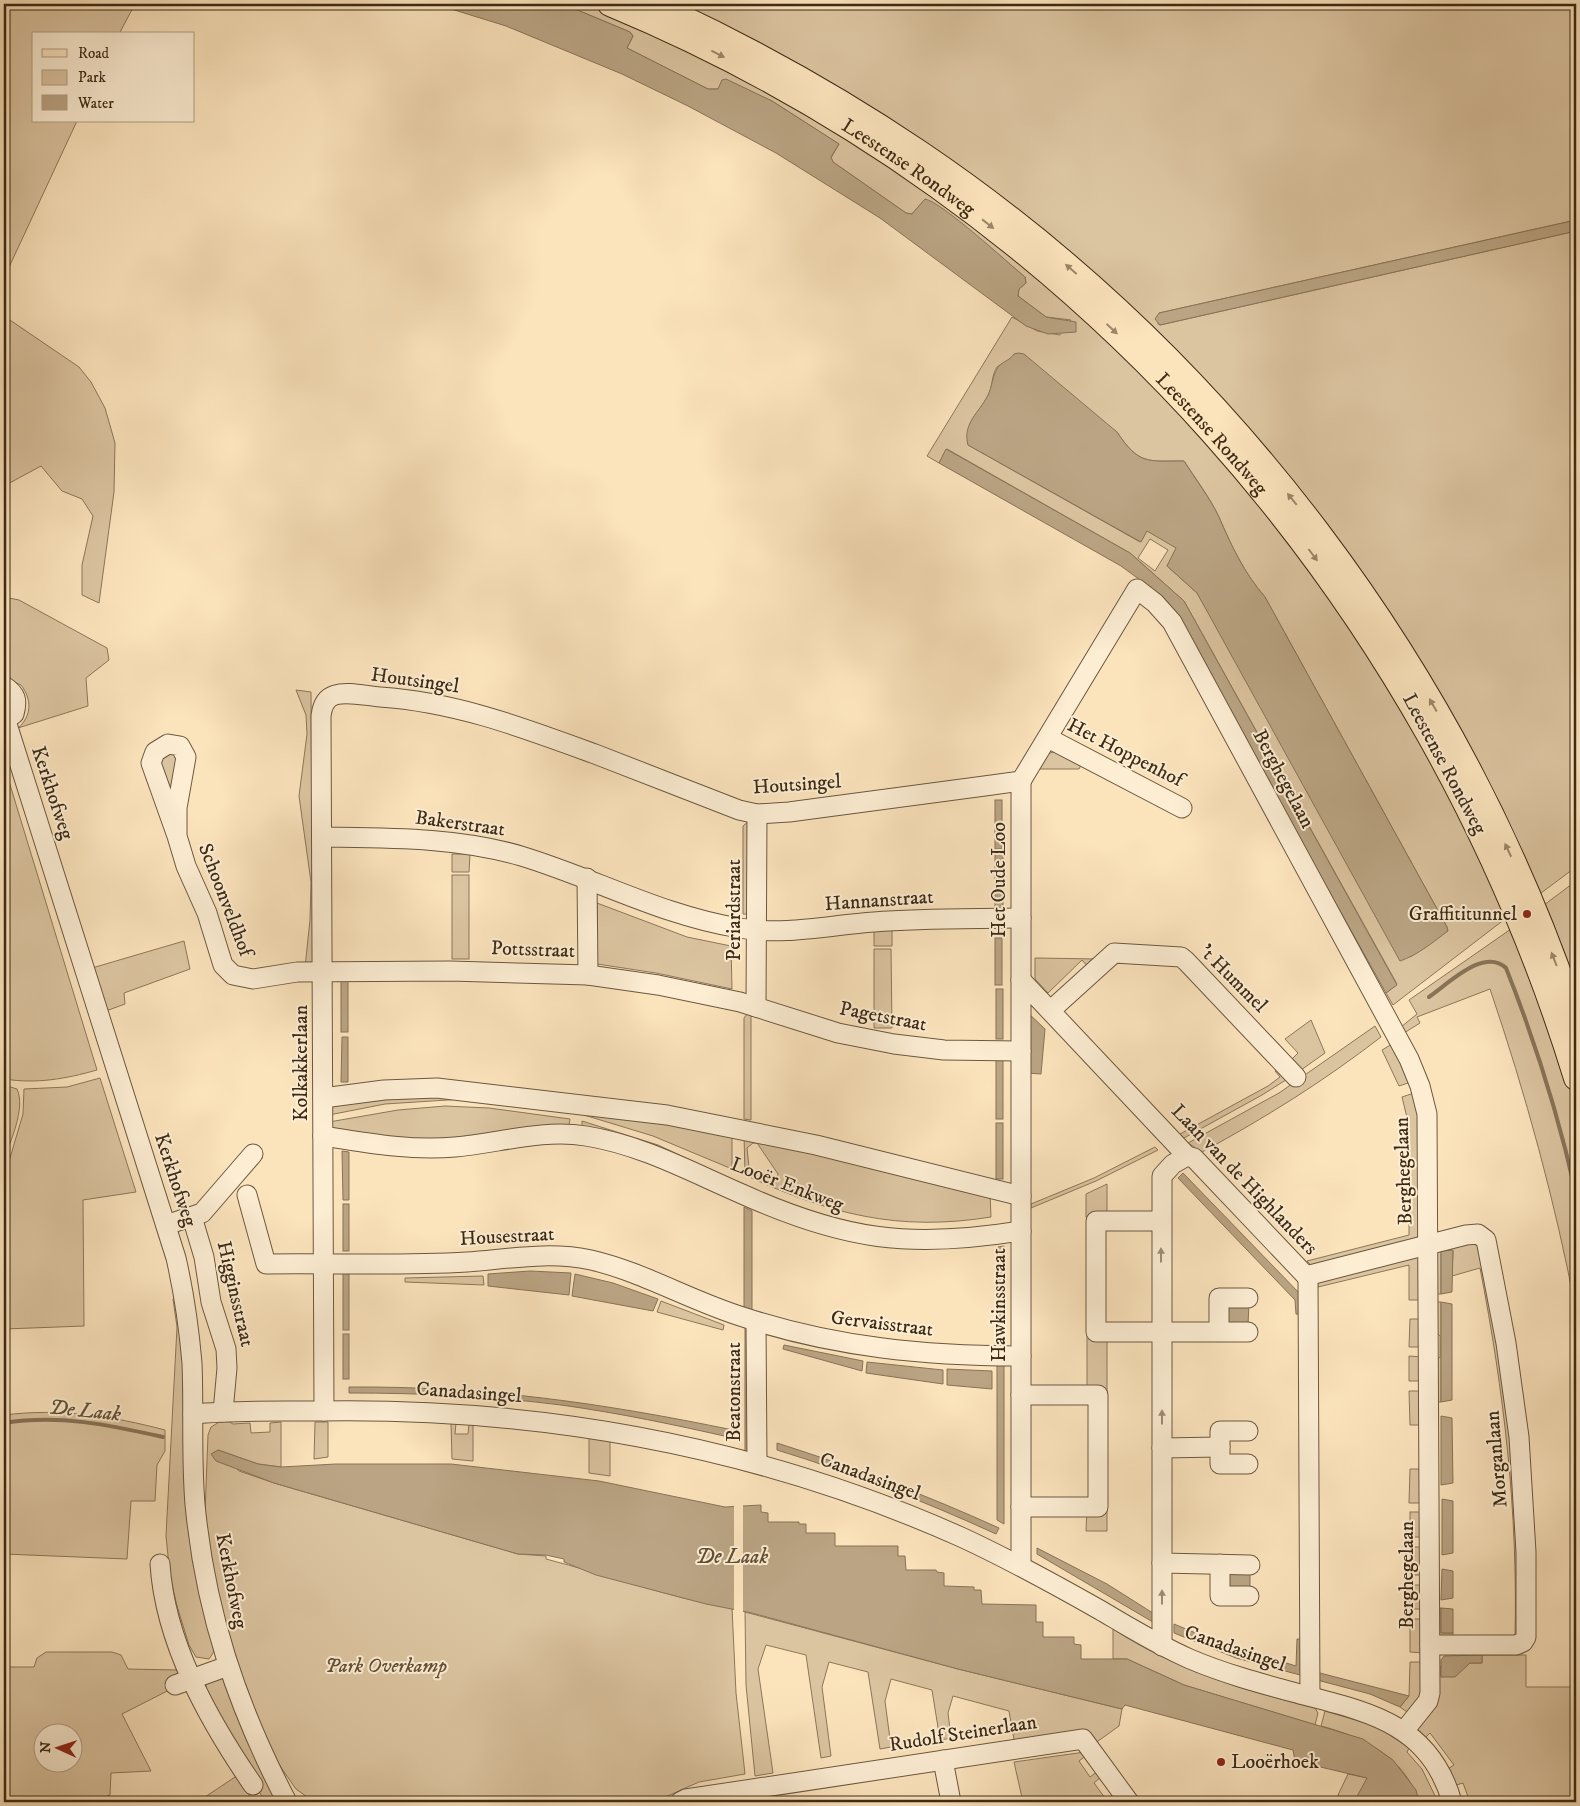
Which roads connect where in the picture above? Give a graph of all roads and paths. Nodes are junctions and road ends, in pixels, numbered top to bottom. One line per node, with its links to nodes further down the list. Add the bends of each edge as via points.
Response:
1 (610, 4): 13 (main road, Leestense Rondweg, one-way to 13, via 734,62 803,99 887,151 952,196 1036,262 1149,365 1253,478 1353,611 1390,667 1442,756 1487,845)
2 (654, 4): 13 (main road, Leestense Rondweg, one-way to 2, via 1502,837 1457,747 1367,600 1271,473 1168,360 1046,248 921,153 788,71)
3 (4, 686): 5 (street, via 13,692 17,703 14,714)
4 (321, 716): 9 (street, Houtsingel, via 324,703 342,695 400,698 450,706 512,723 739,810); 11 (street, Kolkakkerlaan)
5 (5, 721): 36 (street, Kerkhofweg)
6 (1048, 738): 7 (street); 8 (street, Het Hoppenhof); 37 (street, Berghegelaan, via 1137,589 1172,622 1409,1059 1427,1114)
7 (1021, 781): 9 (street, Houtsingel); 14 (street, Het Oude Loo)
8 (1182, 808)
9 (757, 814): 16 (street, Periardstraat)
10 (177, 836): 17 (street, Schoonveldhof, via 229,973 242,978 258,978 292,972)
11 (322, 837): 12 (street, Bakerstraat, via 408,839 465,845 519,856); 17 (street, Kolkakkerlaan)
12 (587, 878): 16 (street, Bakerstraat, via 677,913); 18 (street)
13 (1521, 898): 15 (main road, Leestense Rondweg)
14 (1021, 918): 16 (street, Hannanstraat, via 894,920 792,930); 19 (street, Het Oude Loo)
15 (1531, 923): 22 (main road, Leestense Rondweg, one-way to 15); 25 (main road, Leestense Rondweg, via 1549,994)
16 (748, 929): 20 (street, Periardstraat)
17 (323, 972): 18 (street, Pottsstraat); 26 (street, Kolkakkerlaan)
18 (588, 975): 20 (street, Pottsstraat, via 658,985)
19 (1021, 980): 21 (street, Laan van de Highlanders); 23 (street)
20 (748, 1005): 23 (street, Pagetstraat, via 838,1033 894,1044 944,1050)
21 (1051, 1010): 24 (street, 't Hummel, via 1114,953 1181,958); 31 (street, Laan van de Highlanders)
22 (1576, 1022)
23 (1021, 1051): 33 (street)
24 (1296, 1077)
25 (1576, 1078)
26 (323, 1098): 27 (street, Looër Enkweg, via 400,1088 437,1088); 29 (street, Kolkakkerlaan)
27 (578, 1104): 28 (street); 33 (street, Looër Enkweg, via 667,1115 807,1143)
28 (574, 1134): 29 (street, Looër Enkweg, via 538,1135 424,1149); 33 (street, Looër Enkweg, via 635,1148 784,1212 842,1231 881,1238 925,1241 979,1238)
29 (323, 1136): 38 (street, Kolkakkerlaan)
30 (254, 1154): 34 (street, via 208,1207)
31 (1187, 1156): 35 (street, via 1162,1176); 39 (street, Laan van de Highlanders, via 1194,1158)
32 (247, 1195): 38 (street, Housestraat, via 266,1264)
33 (1021, 1214): 45 (street, Hawkinsstraat)
34 (192, 1217): 36 (street); 48 (street, Higginsstraat, via 204,1257 211,1302 226,1349)
35 (1161, 1221): 42 (street, one-way to 35); 42 (street, via 1096,1221 1096,1332)
36 (166, 1225): 49 (street, Kerkhofweg, via 186,1309)
37 (1429, 1243): 39 (street); 63 (street, Berghegelaan); 63 (street, Morganlaan, via 1478,1234 1484,1237 1488,1248 1508,1352 1519,1437 1527,1591 1527,1631 1523,1642 1509,1646)
38 (324, 1263): 41 (street, Housestraat, via 467,1262 534,1255 575,1258 622,1269); 47 (street, Kolkakkerlaan)
39 (1306, 1276): 67 (street, Laan van de Highlanders, via 1309,1286)
40 (1248, 1298): 43 (street, via 1220,1298)
41 (749, 1319): 45 (street, Gervaisstraat, via 811,1337 867,1347 945,1355); 53 (street, Beatonstraat)
42 (1161, 1331): 43 (street); 52 (street, one-way to 42)
43 (1219, 1331): 44 (street)
44 (1248, 1332)
45 (1021, 1356): 46 (street, Hawkinsstraat)
46 (1021, 1395): 55 (street, Hawkinsstraat); 55 (street, via 1098,1395 1098,1507)
47 (324, 1410): 48 (street, Canadasingel); 53 (street, Canadasingel, via 438,1412 551,1422 640,1436)
48 (223, 1412): 49 (street, Canadasingel)
49 (193, 1414): 64 (street, Kerkhofweg, via 198,1534 215,1622)
50 (1248, 1431): 51 (street, via 1220,1431)
51 (1220, 1447): 52 (street); 54 (street, via 1220,1464)
52 (1162, 1448): 56 (street)
53 (757, 1463): 60 (street, Canadasingel, via 898,1511)
54 (1248, 1464)
55 (1021, 1507): 60 (street, Hawkinsstraat)
56 (1162, 1563): 58 (street); 62 (street, one-way to 56)
57 (160, 1564): 65 (street, via 168,1613)
58 (1220, 1564): 59 (street); 61 (street, via 1220,1596)
59 (1250, 1564)
60 (1021, 1566): 62 (street, Canadasingel)
61 (1249, 1596)
62 (1162, 1646): 67 (street, Canadasingel, via 1219,1670)
63 (1430, 1646): 68 (street, Berghegelaan, via 1430,1697)
64 (228, 1666): 65 (street); 72 (street, Kerkhofweg, via 260,1750)
65 (193, 1678): 66 (street); 70 (street, via 222,1736)
66 (175, 1685)
67 (1310, 1696): 68 (street, Canadasingel, via 1367,1712)
68 (1404, 1731): 76 (street, Canadasingel, via 1432,1761)
69 (943, 1760): 71 (street, Rudolf Steinerlaan); 74 (street); 75 (street, Rudolf Steinerlaan, via 1083,1739)
70 (253, 1785)
71 (774, 1794): 73 (street, Rudolf Steinerlaan)
72 (287, 1802)
73 (680, 1802)
74 (951, 1802)
75 (1129, 1802)
76 (1452, 1802)

